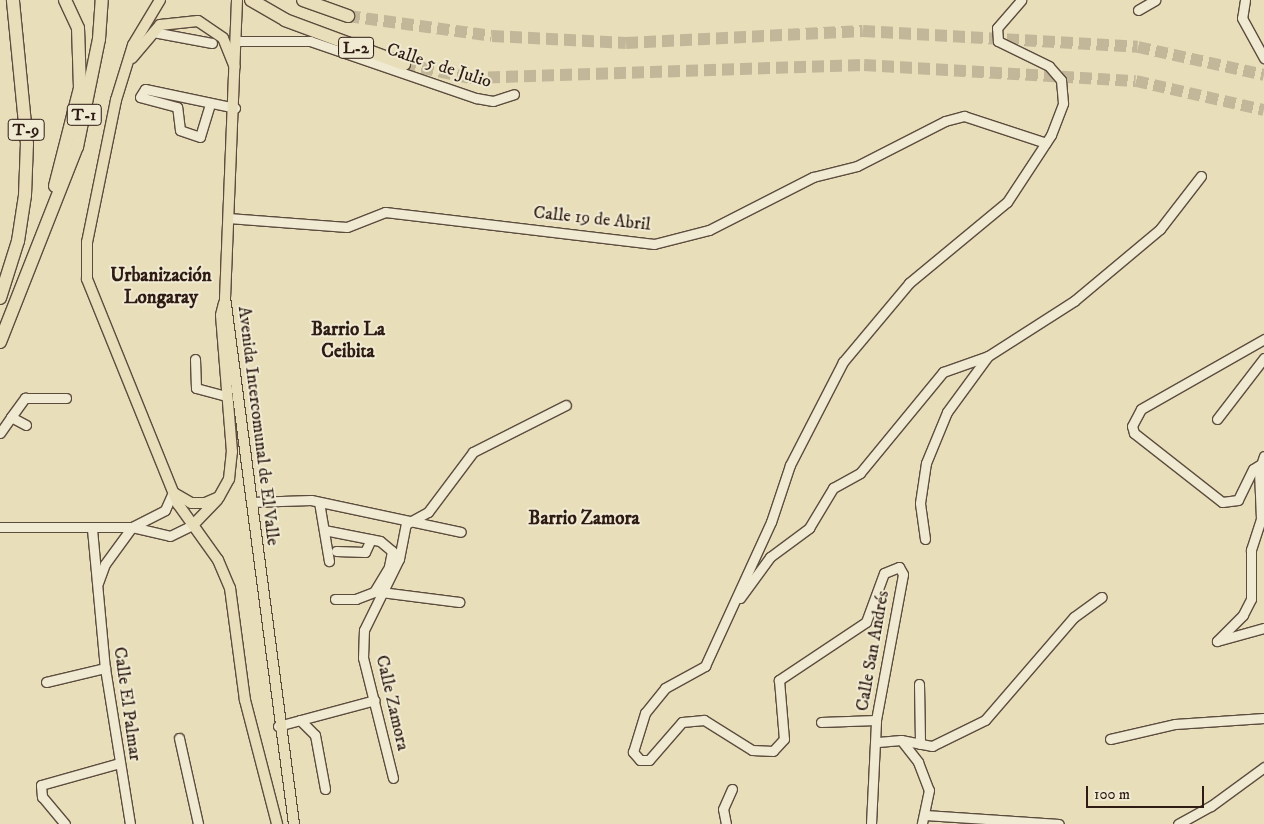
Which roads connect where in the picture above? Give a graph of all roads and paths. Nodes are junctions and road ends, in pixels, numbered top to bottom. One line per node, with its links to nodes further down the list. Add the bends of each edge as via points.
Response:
1 (13, 0): 27 (highway, T-9, via 27,144 25,196)
2 (65, 0): 26 (highway, via 78,28 80,88 47,210)
3 (102, 0): 26 (highway, T-1, via 99,39 78,147)
4 (160, 0): 18 (main road)
5 (237, 0): 14 (main road, Avenida Intercomunal de El Valle)
6 (251, 0): 17 (highway, L-2, via 309,30)
7 (303, 0): 12 (highway, L-2)
8 (1021, 0): 23 (street, via 997,28 998,41 1049,66 1061,80 1063,103)
9 (1155, 0): 11 (street)
10 (1245, 0): 16 (street, via 1242,18)
11 (1138, 10)
12 (348, 16)
13 (153, 32): 15 (street); 18 (main road); 19 (main road, via 170,20 208,24 223,38)
14 (237, 41): 19 (main road, Avenida Intercomunal de El Valle); 20 (street, Calle 5 de Julio, via 310,41 476,98 493,101)
15 (212, 43)
16 (1264, 58)
17 (404, 64)
18 (125, 67): 44 (main road, via 85,260 93,295)
19 (237, 73): 22 (main road, Avenida Intercomunal de El Valle)
20 (514, 94)
21 (210, 104): 21 (street, via 200,137 180,130 178,106 140,98 145,89); 22 (street)
22 (235, 108): 25 (main road, Avenida Intercomunal de El Valle)
23 (1046, 142): 25 (street, Calle 19 de Abril, via 964,116 936,125 857,166 813,177 708,230 654,244 385,212 347,227); 64 (street, via 1006,202 909,284 843,362 790,465 771,522)
24 (1201, 176): 33 (street, via 1160,229 1137,249 1074,301)
25 (228, 218): 29 (main road, Avenida Intercomunal de El Valle)
26 (48, 225): 32 (highway)
27 (12, 260): 28 (highway); 30 (highway, T-9)
28 (0, 284)
29 (225, 297): 36 (main road, via 221,315); 46 (main road, Avenida Intercomunal de El Valle)
30 (0, 298)
31 (1264, 339): 43 (street, via 1141,409 1132,426 1134,433 1222,502 1238,500 1253,469)
32 (0, 342)
33 (988, 356): 56 (street, via 948,412 926,463 920,503); 64 (street, via 958,364 928,386 860,473 833,488 800,538 770,557)
34 (1264, 358): 39 (street)
35 (195, 359): 36 (street, via 196,388)
36 (226, 396): 45 (main road, via 231,464)
37 (66, 398): 40 (street, via 25,398)
38 (566, 405): 48 (street, via 473,452 428,512)
39 (1217, 419)
40 (6, 420): 41 (street); 42 (street)
41 (26, 424)
42 (0, 433)
43 (1262, 460): 65 (street, via 1261,519 1251,550 1251,599 1244,615 1217,641)
44 (173, 492): 45 (main road, via 196,504); 49 (main road); 51 (street, via 165,510)
45 (219, 497): 49 (main road)
46 (251, 502): 47 (street); 74 (main road, Avenida Intercomunal de El Valle)
47 (320, 502): 48 (street); 53 (street)
48 (406, 524): 54 (street); 60 (street, Calle Zamora, via 399,559)
49 (193, 525): 51 (street, via 170,536); 89 (main road, via 218,560 230,588 245,700)
50 (0, 527): 52 (street)
51 (132, 527): 52 (street); 59 (street, Calle El Palmar, via 105,564)
52 (92, 529): 59 (street, Calle El Palmar)
53 (324, 530): 55 (street); 58 (street)
54 (461, 532)
55 (370, 539): 57 (street, via 365,552); 62 (street, via 392,551 380,584 367,596)
56 (926, 539)
57 (336, 551)
58 (329, 561)
59 (96, 588): 66 (street, Calle El Palmar)
60 (380, 592): 63 (street); 69 (street, Calle Zamora, via 364,630 363,658)
61 (1102, 597): 79 (street, via 1074,617 985,720 932,746)
62 (335, 599)
63 (459, 602)
64 (725, 619): 72 (street, Calle San Andrés, via 705,666 665,688 645,713 633,752 640,760 649,760 682,722 704,720 752,750 773,751 784,739 779,680 786,671 856,631 872,610 884,573 893,566 903,574)
65 (1264, 628)
66 (105, 668): 67 (street); 80 (street, Calle El Palmar)
67 (46, 682)
68 (919, 684): 79 (street)
69 (375, 700): 71 (street); 82 (street, Calle Zamora)
70 (1264, 718): 76 (street, via 1175,724)
71 (300, 720): 74 (street); 84 (street, via 315,735)
72 (876, 720): 73 (street); 78 (street, Calle San Andrés)
73 (821, 722)
74 (278, 726): 90 (main road, Avenida Intercomunal de El Valle)
75 (179, 738): 88 (street)
76 (1110, 739)
77 (901, 740): 78 (street); 79 (street); 85 (street, via 918,762 929,790)
78 (878, 742): 92 (street, Calle San Andrés)
79 (920, 744)
80 (120, 763): 86 (street, via 41,785 42,797); 87 (street, Calle El Palmar)
81 (1264, 767): 94 (street, via 1211,806)
82 (393, 778)
83 (732, 788): 91 (street, via 723,809)
84 (325, 789)
85 (924, 820): 93 (street)
86 (65, 824)
87 (130, 824)
88 (198, 824)
89 (278, 824)
90 (294, 824)
91 (726, 824)
92 (872, 824)
93 (1058, 824)
94 (1178, 824)

